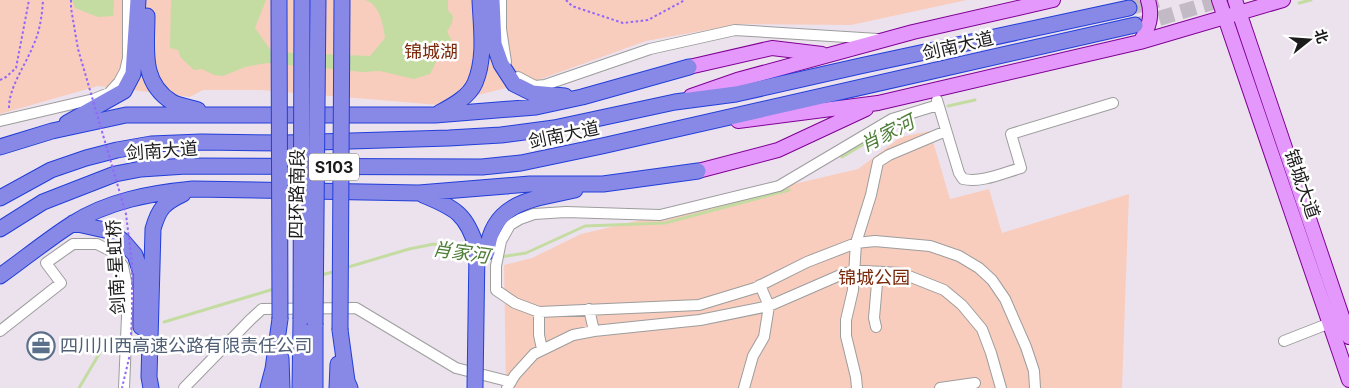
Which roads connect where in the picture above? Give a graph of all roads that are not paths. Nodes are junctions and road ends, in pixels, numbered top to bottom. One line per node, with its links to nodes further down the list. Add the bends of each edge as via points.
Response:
1 (128, 0): 31 (street, via 128,58 125,71 109,93)
2 (138, 0): 33 (highway, via 133,74 124,91)
3 (148, 0): 29 (highway, via 147,67 153,84 172,102)
4 (279, 0): 53 (highway, bridge)
5 (302, 0): 55 (highway, 四环路南段, bridge)
6 (318, 0): 55 (highway, 四环路南段, bridge)
7 (342, 0): 58 (highway, bridge)
8 (480, 0): 30 (highway, via 482,56 475,84 458,102)
9 (492, 0): 24 (highway, via 494,44 501,64 514,84 532,93)
10 (501, 0): 19 (street, via 505,60 519,79 535,86 650,49 735,30)
11 (1053, 0): 19 (main road)
12 (1148, 0): 20 (main road, via 1151,10 1148,29)
13 (1219, 0): 17 (main road, 锦城大道)
14 (1283, 0): 15 (main road)
15 (1237, 6): 17 (main road); 61 (main road, 锦城大道)
16 (1129, 8): 25 (highway, 剑南大道, via 736,94)
17 (1225, 17): 20 (main road); 56 (main road, 锦城大道)
18 (1135, 25): 32 (highway, 剑南大道)
19 (884, 40): 21 (main road)
20 (1140, 42): 23 (main road)
21 (830, 55): 22 (main road, via 772,48); 25 (main road, via 737,80)
22 (689, 67): 24 (highway)
23 (934, 89): 26 (main road); 28 (street)
24 (582, 97): 30 (highway, via 536,107)
25 (675, 102): 40 (highway, 剑南大道 / S103, via 554,128 501,135 151,144 116,150 51,170)
26 (878, 103): 32 (main road); 36 (main road, via 778,150)
27 (1113, 103): 34 (street, via 1011,134 1021,168 989,178 963,179 958,173)
28 (938, 105): 34 (street); 44 (street, via 892,119 779,186 660,215 534,214 510,225)
29 (213, 115): 30 (highway); 33 (highway, via 126,115)
30 (435, 115)
31 (5, 120)
32 (678, 129): 42 (highway, 剑南大道 / S103, via 521,163 482,167 186,166 141,169 115,174 51,198)
33 (52, 131): 35 (highway)
34 (946, 131): 43 (street, via 878,162)
35 (0, 147)
36 (698, 171): 37 (highway)
37 (603, 184): 39 (highway, via 530,184); 44 (highway, via 516,205 496,222 488,241)
38 (193, 189): 39 (highway); 41 (highway, via 133,199 101,209); 69 (highway, via 167,201 156,219)
39 (419, 193): 44 (highway, via 451,207 466,220)
40 (0, 198)
41 (73, 223): 47 (highway); 68 (highway, via 109,231 135,255 141,273)
42 (0, 229)
43 (856, 243): 45 (street); 48 (street, via 807,262); 83 (street, via 875,241 930,246 959,256 979,268 1001,293 1017,326 1034,371)
44 (490, 254): 52 (street, via 496,290 515,303); 77 (highway, bridge); 78 (highway)
45 (853, 271): 46 (street); 50 (street); 80 (street, via 846,336)
46 (878, 272): 57 (street); 82 (street, via 901,273 944,290 962,304 982,329)
47 (0, 276)
48 (760, 286): 49 (street, via 699,305); 50 (street)
49 (686, 305): 51 (street); 54 (street)
50 (769, 306): 54 (street); 79 (street, via 764,337 752,356)
51 (589, 309): 52 (street); 60 (street)
52 (539, 312): 63 (street)
53 (280, 319): 71 (highway); 72 (highway)
54 (686, 320): 60 (street)
55 (308, 322): 73 (highway, 四环路南段); 74 (highway, 四环路南段)
56 (1330, 323): 62 (street); 64 (main road, 锦城大道)
57 (876, 327)
58 (340, 330): 75 (highway); 76 (highway)
59 (0, 331): 67 (street, via 61,283 46,263 73,244 97,244 111,251 123,266 128,292)
60 (594, 331): 63 (street, via 573,335)
61 (1349, 337)
62 (1284, 340)
63 (542, 349): 66 (street, via 534,354)
64 (1349, 380)
65 (975, 383): 81 (street)
66 (509, 385): 70 (street, via 456,368 356,308 262,310)
67 (123, 388)
68 (141, 388)
69 (151, 388)
70 (184, 388)
71 (268, 388)
72 (282, 388)
73 (300, 388)
74 (315, 388)
75 (337, 388)
76 (350, 388)
77 (475, 388)
78 (483, 388)
79 (744, 388)
80 (857, 388)
81 (940, 388)
82 (1001, 388)
83 (1035, 388)

